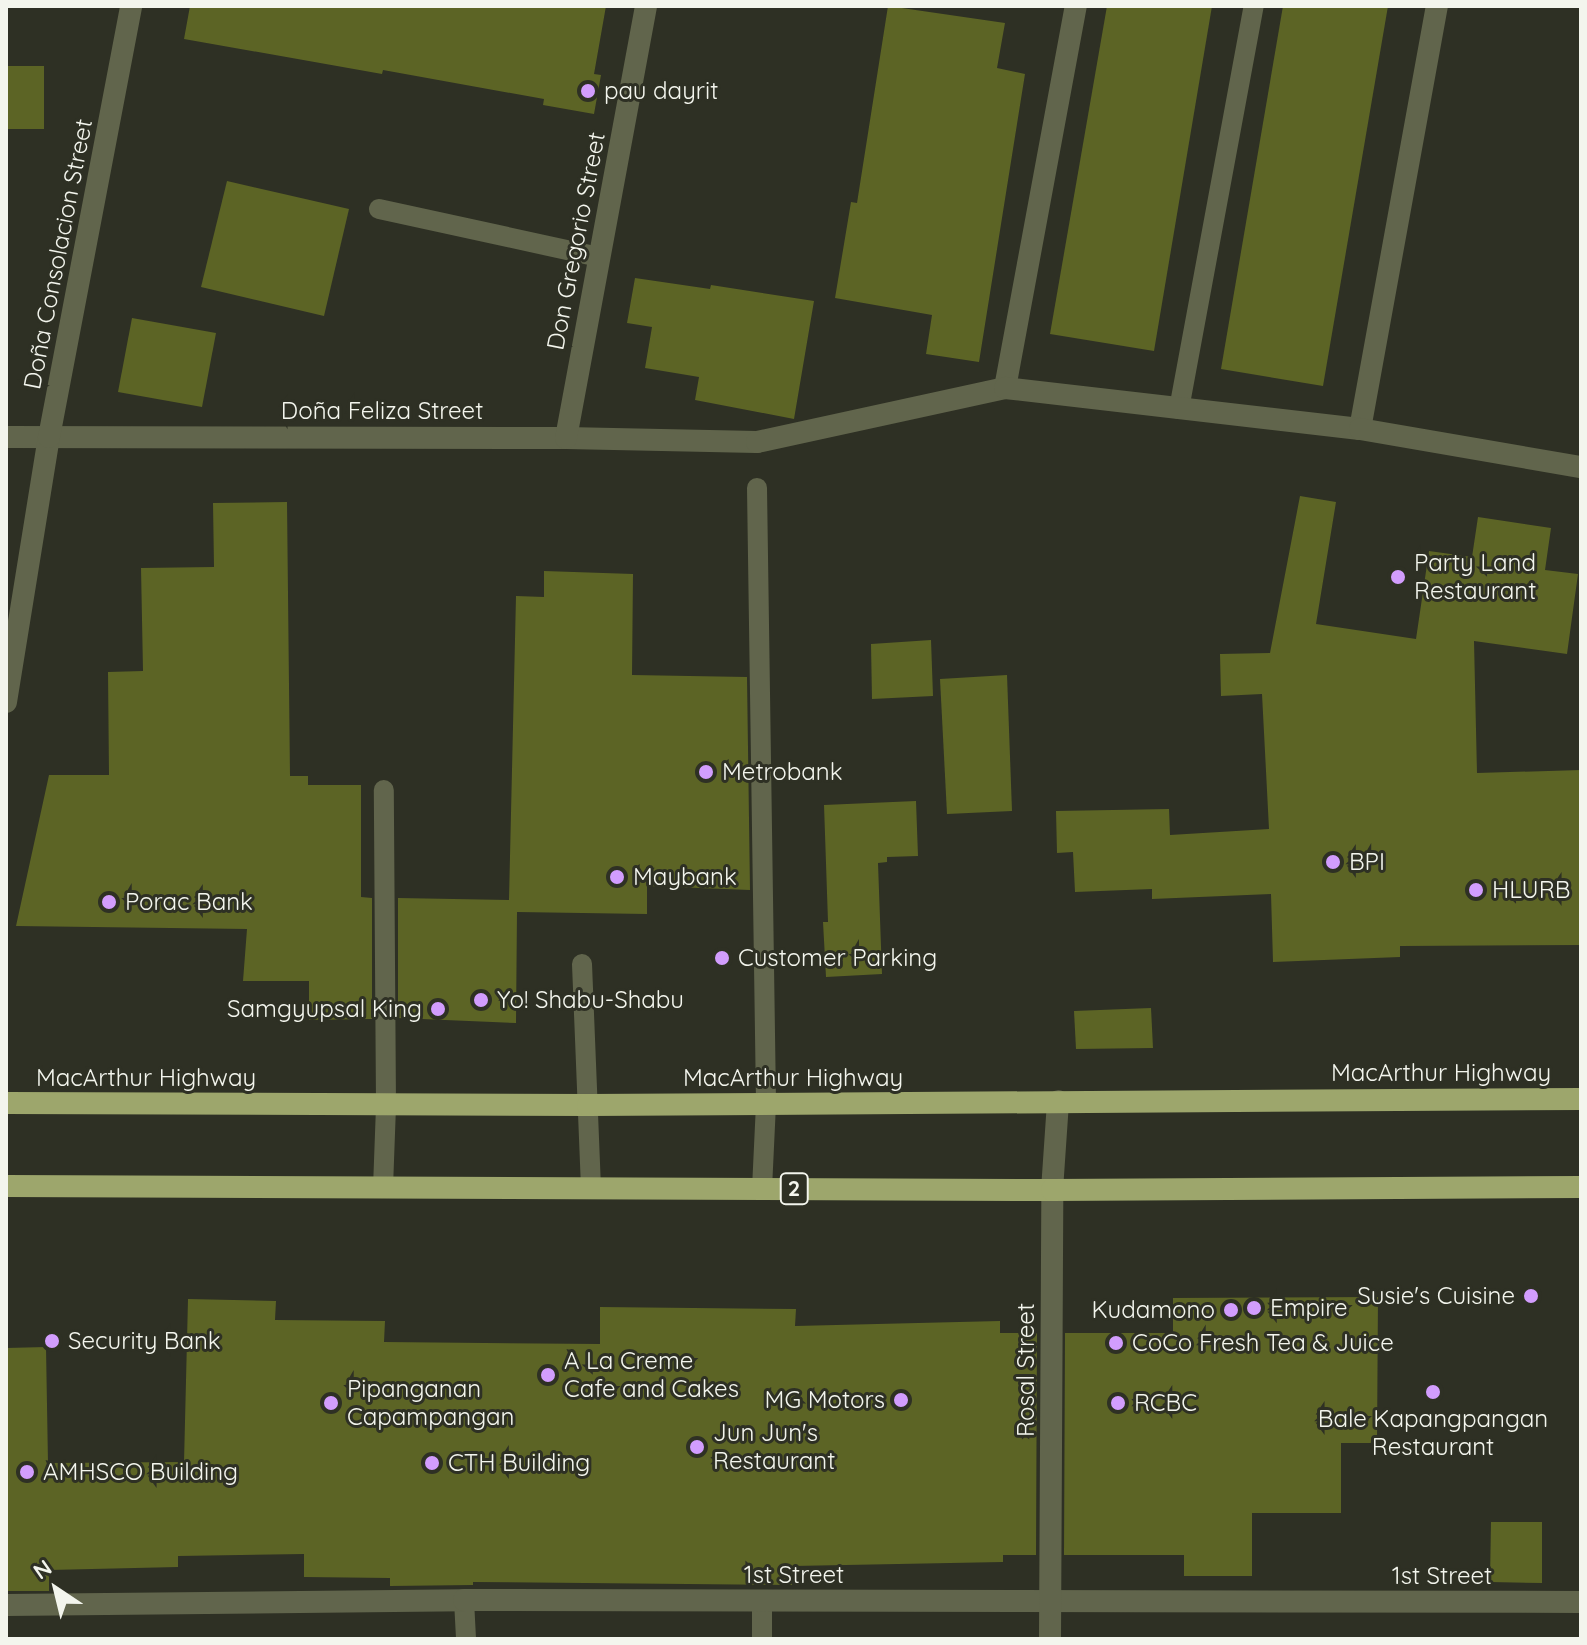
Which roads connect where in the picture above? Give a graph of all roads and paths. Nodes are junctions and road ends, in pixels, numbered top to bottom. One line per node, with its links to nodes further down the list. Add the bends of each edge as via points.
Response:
1 (131, 6): 12 (street, Doña Consolacion Street)
2 (646, 6): 7 (street, Don Gregorio Street)
3 (1076, 6): 8 (street)
4 (1254, 6): 9 (lane)
5 (1437, 6): 10 (street)
6 (379, 209): 7 (lane)
7 (599, 257): 13 (street, Don Gregorio Street)
8 (1005, 388): 9 (street, Doña Feliza Street); 13 (street, Doña Feliza Street, via 757,442)
9 (1179, 409): 10 (street, Doña Feliza Street)
10 (1360, 429): 14 (street, Doña Feliza Street)
11 (6, 437): 12 (street, Doña Feliza Street)
12 (49, 437): 13 (street, Doña Feliza Street); 16 (street, Doña Consolacion Street)
13 (566, 438)
14 (1581, 467)
15 (757, 488): 22 (lane)
16 (6, 702)
17 (384, 790): 23 (lane)
18 (582, 964): 24 (lane)
19 (1581, 1099): 20 (highway, MacArthur Highway)
20 (1058, 1101): 22 (highway, MacArthur Highway); 30 (street, Rosal Street)
21 (6, 1103): 23 (highway, MacArthur Highway)
22 (766, 1104): 24 (highway, MacArthur Highway); 29 (lane)
23 (386, 1105): 24 (highway, MacArthur Highway); 27 (lane)
24 (588, 1105): 28 (lane)
25 (6, 1186): 27 (highway, 2)
26 (1581, 1187): 30 (highway, 2)
27 (383, 1188): 28 (highway, 2)
28 (591, 1189): 29 (highway, 2)
29 (762, 1189): 30 (highway, 2)
30 (1052, 1190): 33 (street, Rosal Street)
31 (464, 1600): 32 (street, 1st Street); 35 (street, 1st Street); 36 (lane)
32 (762, 1600): 33 (street, 1st Street); 37 (lane)
33 (1051, 1602): 34 (street, 1st Street); 38 (street, Rosal Street)
34 (1581, 1602)
35 (6, 1605)
36 (466, 1639)
37 (762, 1639)
38 (1050, 1639)

